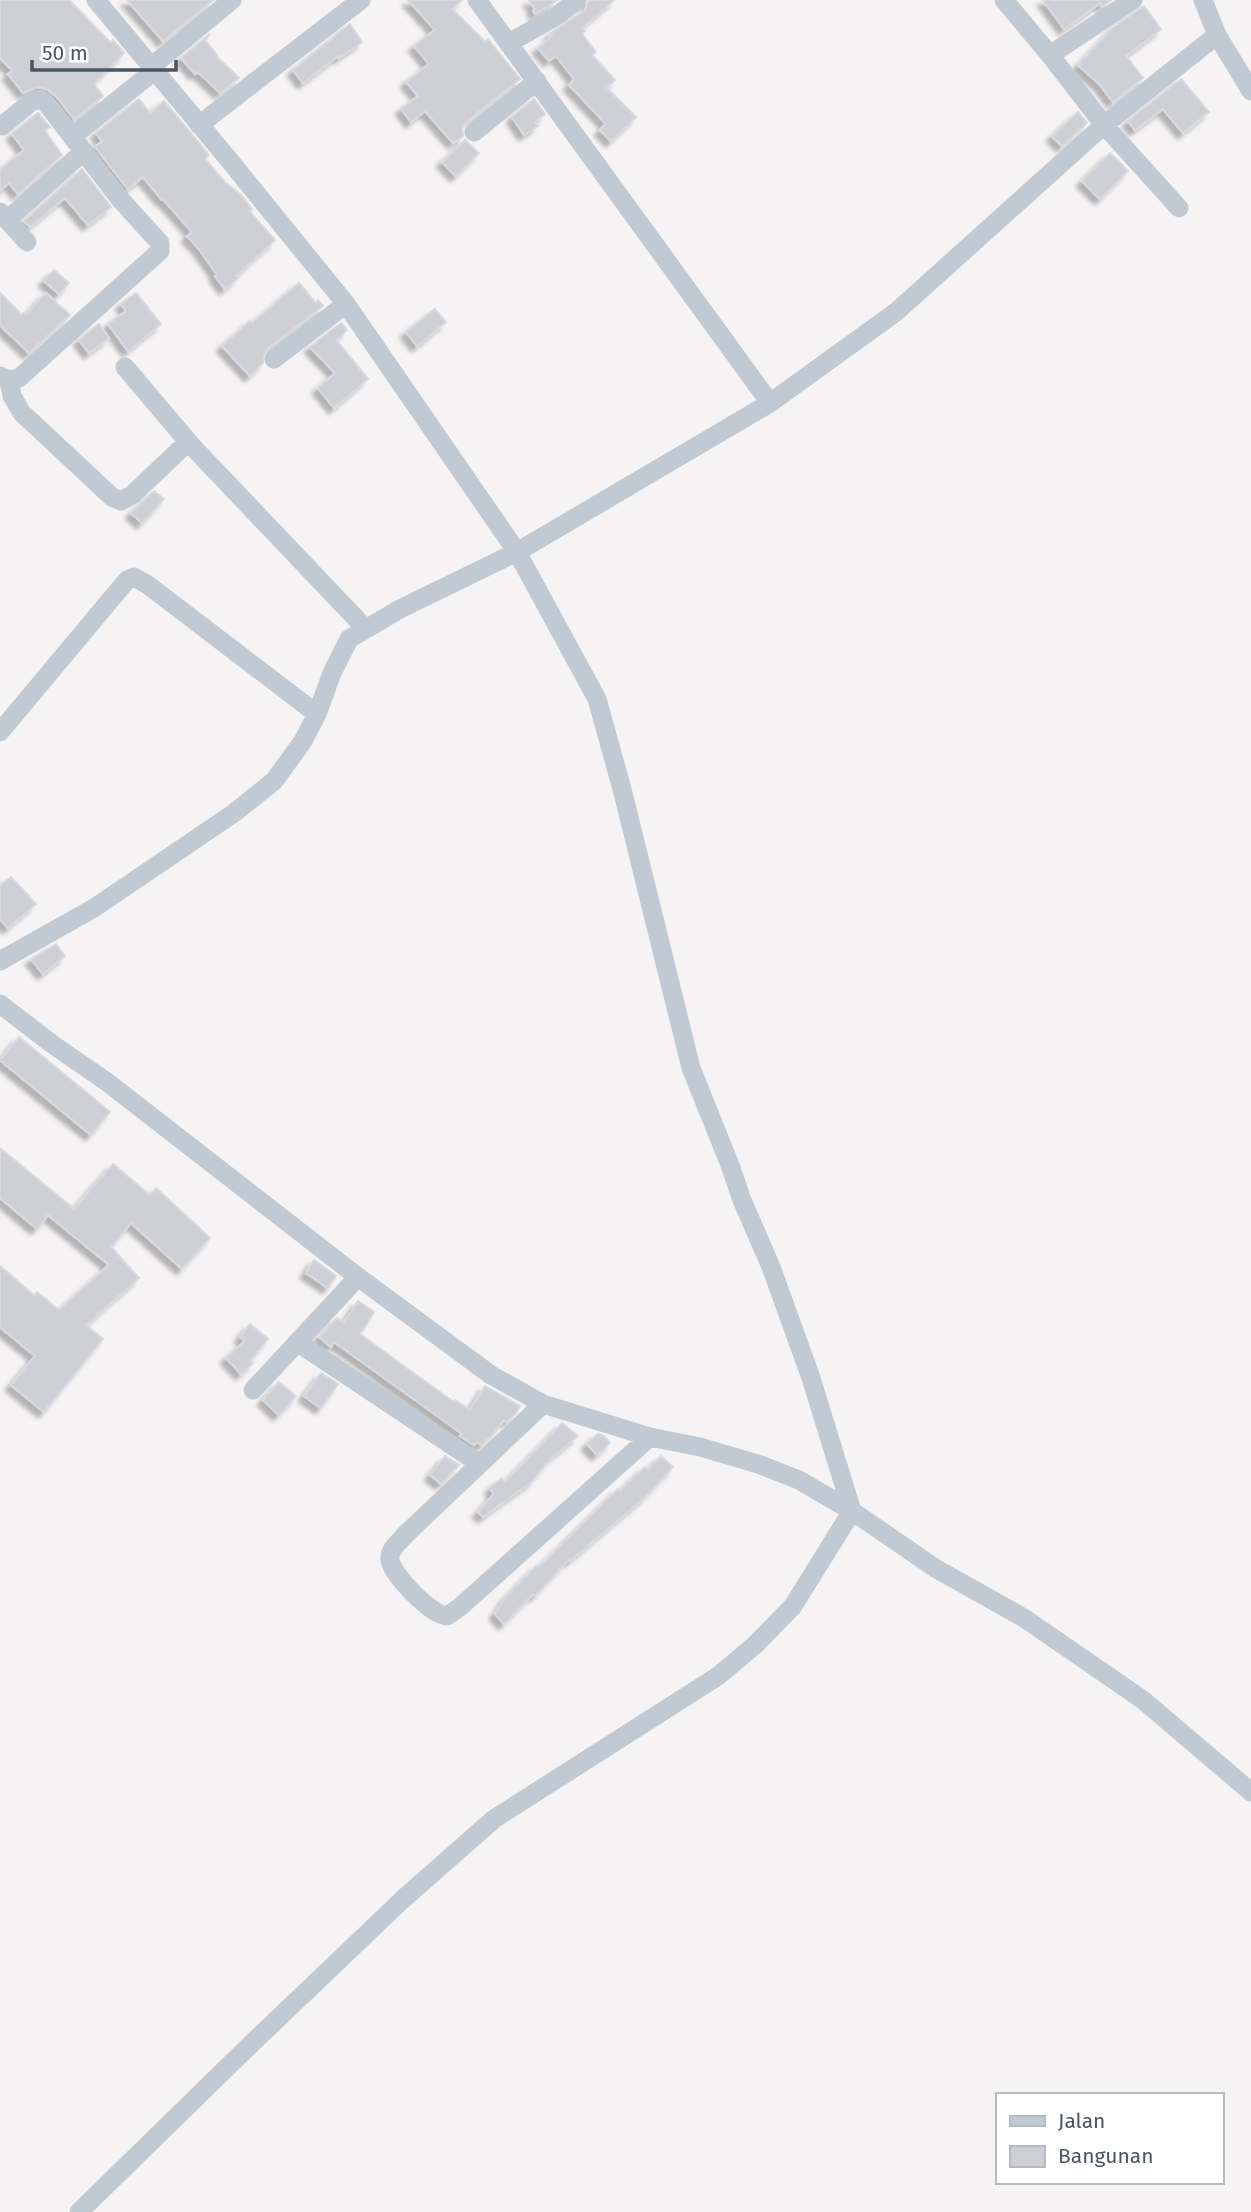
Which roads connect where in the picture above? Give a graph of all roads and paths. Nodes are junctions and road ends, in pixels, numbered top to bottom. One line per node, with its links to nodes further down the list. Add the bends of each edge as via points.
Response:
1 (96, 0): 12 (street)
2 (232, 0): 12 (street)
3 (361, 0): 15 (street)
4 (477, 0): 10 (street)
5 (577, 0): 10 (street)
6 (1004, 0): 11 (street)
7 (1133, 0): 11 (street)
8 (1203, 0): 9 (street)
9 (1217, 35): 14 (street); 16 (street)
10 (509, 43): 13 (street)
11 (1050, 55): 16 (street)
12 (153, 69): 15 (street); 19 (street)
13 (537, 81): 18 (street); 27 (street)
14 (1251, 91)
15 (199, 125): 23 (street)
16 (1104, 125): 20 (street); 27 (street, via 896,312)
17 (2, 126): 19 (street, via 40,99)
18 (474, 132)
19 (78, 143): 21 (street); 26 (street, via 160,243 160,251 19,378)
20 (1179, 208)
21 (4, 216): 22 (street)
22 (27, 242)
23 (346, 304): 24 (street); 29 (street)
24 (274, 359)
25 (125, 367): 28 (street)
26 (5, 378): 28 (street, via 22,413 112,497 121,500 132,495)
27 (770, 403): 29 (street)
28 (188, 442): 30 (street)
29 (517, 552): 30 (street); 41 (street, via 597,699 691,1068 771,1266)
30 (366, 629): 31 (street, via 349,639)
31 (317, 714): 32 (street, via 134,577); 33 (street, via 274,781 234,813 94,908)
32 (0, 732)
33 (0, 961)
34 (0, 1004): 35 (street)
35 (358, 1277): 36 (street); 38 (street, via 491,1376)
36 (297, 1342): 37 (street); 40 (street)
37 (253, 1390)
38 (543, 1404): 39 (street); 40 (street)
39 (650, 1437): 40 (street, via 460,1607 440,1616 396,1572 391,1551); 41 (street, via 758,1464 799,1480)
40 (480, 1464)
41 (852, 1511): 42 (street, via 935,1567 1024,1618 1143,1700); 43 (street, via 793,1606 755,1645 718,1676 494,1819 402,1900)
42 (1251, 1791)
43 (79, 2212)

